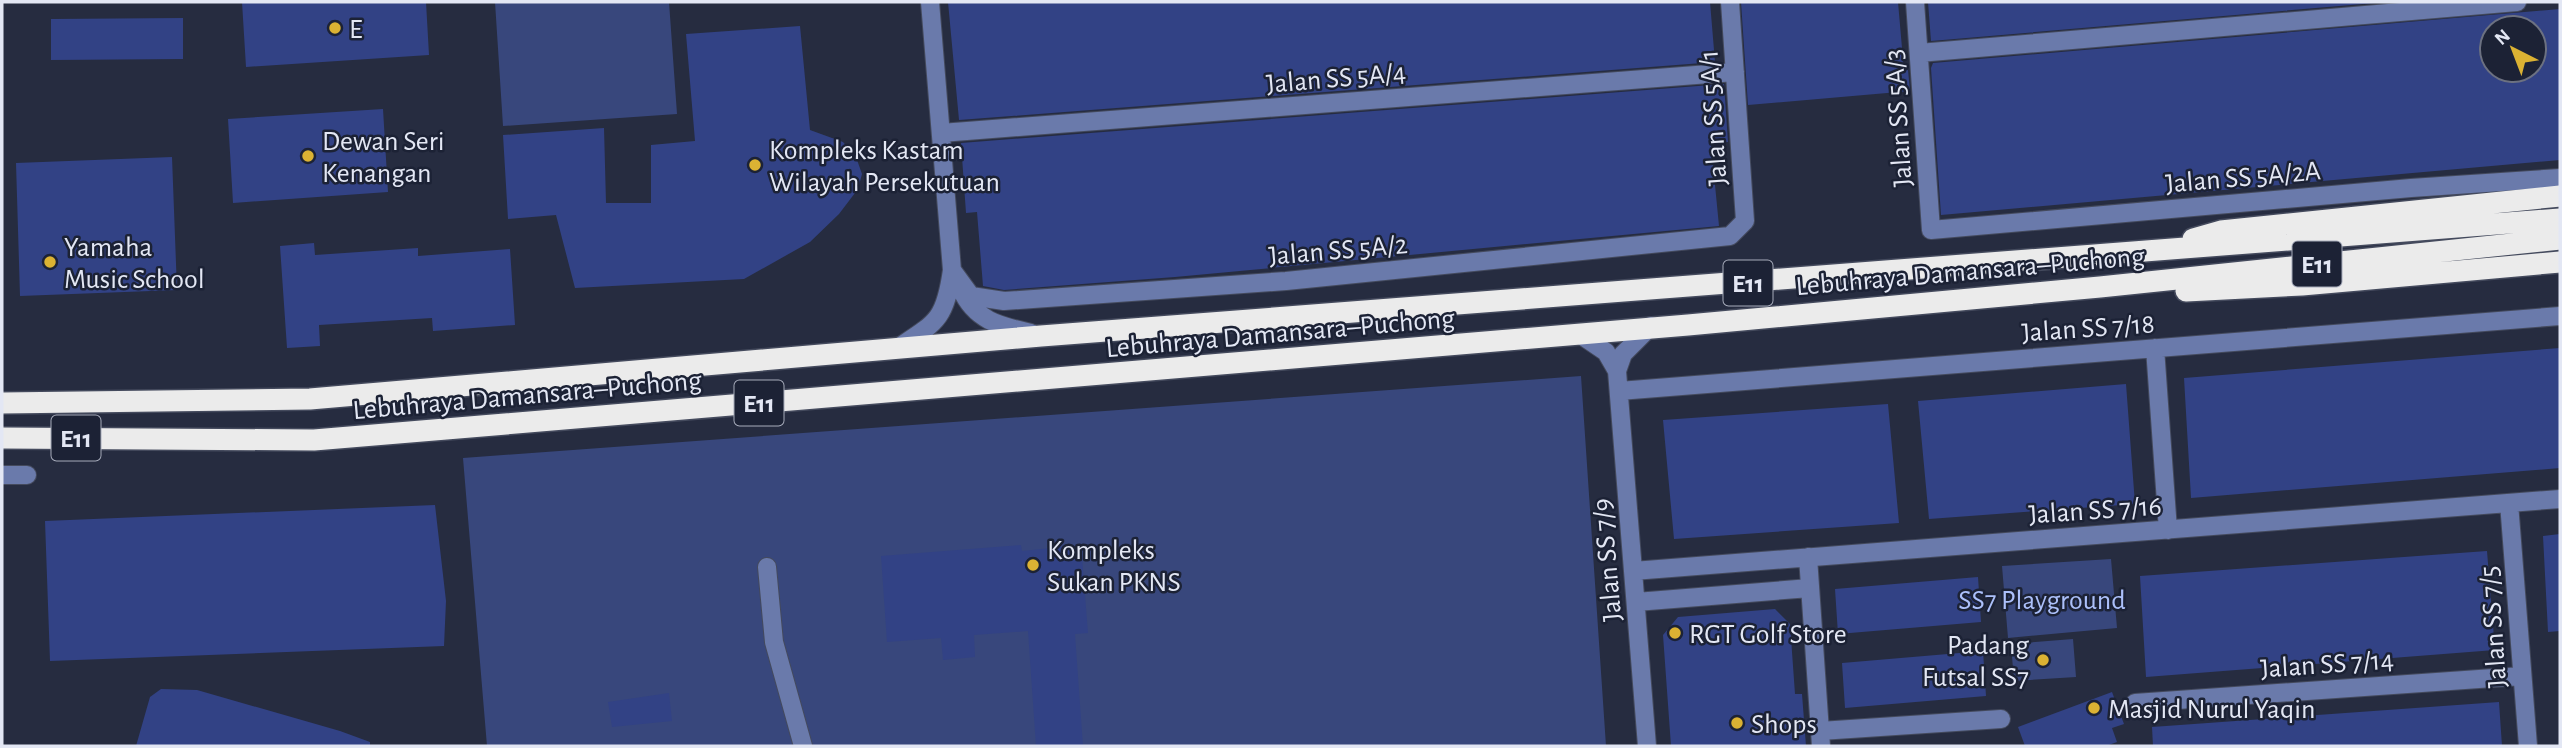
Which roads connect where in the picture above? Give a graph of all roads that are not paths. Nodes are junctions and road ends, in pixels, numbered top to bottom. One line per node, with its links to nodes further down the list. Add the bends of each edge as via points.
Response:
1 (930, 2): 7 (street)
2 (1730, 2): 6 (street, Jalan SS 5A/1)
3 (1915, 2): 5 (street, Jalan SS 5A/3)
4 (2517, 2): 5 (street)
5 (1919, 53): 12 (street, Jalan SS 5A/3)
6 (1735, 72): 7 (street, Jalan SS 5A/4); 11 (street, Jalan SS 5A/1, via 1745,221)
7 (941, 133): 17 (street)
8 (2560, 178): 12 (street, Jalan SS 5A/2A)
9 (2560, 196): 15 (highway, via 2221,231)
10 (2560, 219): 13 (highway, Lebuhraya Damansara–Puchong / E11)
11 (1739, 230): 17 (street, Jalan SS 5A/2, via 1695,242 1533,258 1004,301 971,296)
12 (1931, 230)
13 (2533, 231): 14 (highway, Lebuhraya Damansara–Puchong / E11); 15 (highway, Lebuhraya Damansara–Puchong / E11); 18 (highway, Lebuhraya Damansara–Puchong / E11)
14 (2560, 239)
15 (2147, 252): 22 (highway, Lebuhraya Damansara–Puchong / E11)
16 (2560, 262): 18 (highway, via 2175,292)
17 (952, 270): 22 (street, via 973,311 1001,326); 24 (street, via 947,303 939,317)
18 (2100, 287): 20 (highway, Lebuhraya Damansara–Puchong / E11)
19 (2560, 316): 23 (street, Jalan SS 7/18)
20 (1651, 326): 21 (highway, Lebuhraya Damansara–Puchong / E11); 25 (street, via 1623,354)
21 (1575, 332): 25 (street, via 1606,352); 28 (highway, Lebuhraya Damansara–Puchong / E11, via 314,440)
22 (1041, 335): 24 (highway, Lebuhraya Damansara–Puchong / E11)
23 (2155, 348): 26 (street, Jalan SS 7/18); 33 (street)
24 (896, 349): 27 (highway, Lebuhraya Damansara–Puchong / E11, via 310,399)
25 (1617, 370): 26 (street, Jalan SS 7/9)
26 (1619, 391): 36 (street, Jalan SS 7/9)
27 (2, 403)
28 (2, 438)
29 (2, 475): 30 (street)
30 (27, 475)
31 (2560, 499): 32 (street, Jalan SS 7/16)
32 (2510, 503): 33 (street, Jalan SS 7/16); 39 (street, Jalan SS 7/5)
33 (2168, 530): 34 (street, Jalan SS 7/16)
34 (1808, 557): 36 (street, Jalan SS 7/16); 37 (street)
35 (767, 567): 43 (street, via 774,642)
36 (1633, 570): 38 (street, Jalan SS 7/9)
37 (1810, 588): 38 (street); 42 (street)
38 (1636, 602): 44 (street, Jalan SS 7/9)
39 (2522, 676): 40 (street, Jalan SS 7/14); 45 (street, Jalan SS 7/5)
40 (2135, 704)
41 (2001, 719): 42 (street)
42 (1820, 739)
43 (803, 746)
44 (1647, 746)
45 (2528, 746)

